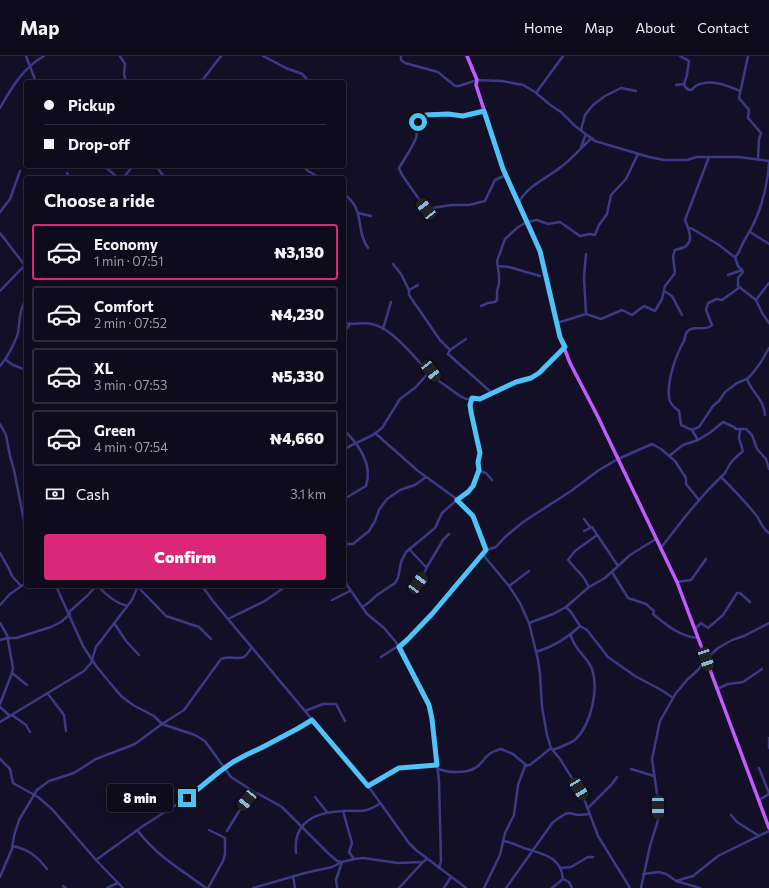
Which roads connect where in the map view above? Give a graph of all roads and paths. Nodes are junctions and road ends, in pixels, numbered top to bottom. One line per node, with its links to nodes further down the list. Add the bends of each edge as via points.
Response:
1 (26, 56): 11 (street)
2 (44, 56): 11 (street)
3 (120, 56): 13 (street, via 125,64)
4 (221, 56): 14 (street)
5 (263, 56): 15 (street, via 302,74)
6 (402, 56): 16 (street, via 401,60 405,63 438,72 455,86)
7 (467, 56): 16 (main road)
8 (562, 56): 21 (street)
9 (680, 56): 17 (street, via 688,61)
10 (748, 56): 20 (street)
11 (30, 68): 12 (street); 22 (street, via 11,88)
12 (35, 80)
13 (126, 80)
14 (203, 80)
15 (308, 80)
16 (477, 80): 21 (street, via 516,83); 23 (main road, via 476,85)
17 (684, 84): 18 (street); 20 (street, via 690,90 707,83 718,83)
18 (676, 85)
19 (636, 91): 24 (street, via 621,88 605,96 585,115)
20 (740, 91): 30 (street, via 739,98 749,110 748,118 761,133)
21 (536, 93): 24 (street)
22 (0, 108)
23 (484, 111): 37 (main road); 37 (street, via 463,116 423,116 416,126 415,140 399,168 426,209 485,201 495,180)
24 (582, 130): 25 (street)
25 (586, 134): 26 (street); 27 (street)
26 (592, 138): 27 (street); 28 (street, via 600,143)
27 (581, 147): 43 (street, via 568,162 532,186)
28 (638, 154): 29 (street, via 664,160); 47 (street, via 626,179 611,196 607,214 595,235 580,236 560,222)
29 (709, 157): 30 (street); 48 (street, via 685,220)
30 (758, 159): 31 (street)
31 (769, 162): 49 (street, via 766,189)
32 (106, 168): 39 (street)
33 (131, 168): 40 (street)
34 (305, 168): 41 (street)
35 (20, 171): 44 (street, via 10,199)
36 (67, 173): 38 (street)
37 (506, 175): 43 (main road)
38 (69, 176)
39 (116, 176)
40 (124, 176)
41 (317, 176)
42 (346, 195): 45 (street, via 351,199)
43 (518, 202): 47 (main road)
44 (0, 212)
45 (358, 213): 46 (street); 52 (street)
46 (371, 216)
47 (528, 222): 57 (street, via 518,226 505,239 497,261); 76 (main road, via 544,263)
48 (689, 229): 54 (street, via 706,236); 67 (street, via 689,243 675,250 675,273)
49 (750, 232): 51 (street); 54 (street)
50 (0, 233): 56 (street)
51 (769, 244)
52 (368, 248)
53 (586, 254): 72 (street)
54 (736, 257): 59 (street)
55 (392, 264): 65 (street, via 401,274)
56 (24, 265)
57 (498, 266): 61 (street); 71 (street, via 499,284 496,300)
58 (24, 267): 66 (street)
59 (742, 270): 60 (street); 64 (street, via 738,280)
60 (728, 275)
61 (540, 276)
62 (769, 283): 68 (street)
63 (418, 285): 65 (street)
64 (740, 288): 68 (street); 93 (street, via 722,300 717,299 708,303 706,310 712,325 709,328 691,329 687,332 677,354 668,398 679,411 681,425)
65 (409, 290): 83 (street, via 409,295 440,340)
66 (0, 291)
67 (664, 291): 72 (street, via 655,311 644,306 632,315 622,310 601,319); 73 (street, via 672,296)
68 (756, 300): 74 (street)
69 (391, 302): 78 (street)
70 (24, 303): 84 (street, via 17,334)
71 (481, 306)
72 (586, 314): 76 (street)
73 (682, 315)
74 (769, 322)
75 (346, 323): 77 (street)
76 (557, 323): 81 (main road)
77 (350, 324): 78 (street, via 370,323); 79 (street)
78 (383, 329): 87 (street)
79 (346, 330)
80 (466, 339): 83 (street)
81 (565, 347): 89 (street, via 539,373); 101 (main road, via 570,363)
82 (769, 348): 88 (street)
83 (450, 350): 89 (street, via 448,354)
84 (6, 360): 85 (street); 86 (street)
85 (0, 366)
86 (24, 369)
87 (431, 371): 90 (street, via 439,381 460,396); 96 (street, via 400,399 386,424)
88 (747, 378): 91 (street, via 763,404); 93 (street, via 725,392 699,427)
89 (492, 393): 90 (street, via 480,399)
90 (472, 398): 103 (street, via 470,405 480,453)
91 (765, 415)
92 (0, 424): 111 (street, via 6,435)
93 (692, 430): 97 (street)
94 (740, 430): 97 (street, via 723,422); 102 (street, via 746,429 752,435); 105 (street, via 739,438 744,451)
95 (346, 432): 98 (street)
96 (375, 435): 98 (street); 104 (street)
97 (698, 440): 100 (street, via 683,445)
98 (357, 443): 99 (street); 107 (street, via 369,469 369,478 366,486)
99 (346, 448)
100 (669, 456): 101 (street, via 652,444); 109 (street, via 675,461 686,478 686,484)
101 (618, 459): 117 (main road); 121 (street, via 524,522 496,547)
102 (769, 469)
103 (479, 470): 106 (street); 108 (street, via 473,486)
104 (426, 477): 108 (street); 118 (street, via 387,499 369,531 353,544)
105 (721, 477): 109 (street); 114 (street)
106 (492, 480)
107 (346, 498)
108 (457, 500): 119 (street, via 442,513 435,528); 121 (street, via 473,516)
109 (699, 500): 120 (street)
110 (584, 518): 112 (street)
111 (24, 521)
112 (590, 527): 113 (street); 116 (street)
113 (584, 531)
114 (769, 533)
115 (449, 534): 127 (street)
116 (597, 535): 126 (street); 135 (street, via 575,551 568,560)
117 (656, 540): 120 (main road); 126 (street, via 630,555)
118 (346, 544)
119 (409, 549): 127 (street); 149 (street, via 401,562 395,582)
120 (660, 549): 131 (main road)
121 (485, 551): 123 (street); 124 (street)
122 (0, 553): 133 (street, via 12,576)
123 (480, 557): 124 (street); 165 (street, via 432,614)
124 (484, 557): 134 (street)
125 (706, 559): 131 (street, via 691,580)
126 (618, 566): 129 (street)
127 (427, 567): 143 (street, via 418,583)
128 (529, 571): 134 (street)
129 (612, 572): 135 (street); 161 (street, via 628,598 646,604 654,611 653,614 680,633)
130 (346, 582): 144 (street)
131 (676, 582): 158 (main road)
132 (24, 584): 133 (street)
133 (21, 586): 147 (street)
134 (509, 586): 155 (street)
135 (589, 587): 150 (street)
136 (57, 588): 151 (street)
137 (95, 588): 151 (street)
138 (99, 588): 148 (street, via 111,599)
139 (137, 588): 148 (street)
140 (140, 588): 162 (street, via 166,616 199,627)
141 (203, 588): 152 (street)
142 (283, 588): 152 (street, via 265,601)
143 (418, 589)
144 (350, 591): 145 (street); 149 (street)
145 (332, 600)
146 (750, 602): 158 (street, via 737,593 723,615 708,628 701,623)
147 (0, 605)
148 (127, 606): 154 (street)
149 (362, 607): 165 (street, via 392,636)
150 (566, 607): 155 (street); 157 (street)
151 (69, 613): 160 (street, via 61,622 16,638); 168 (street, via 83,646)
152 (228, 619): 164 (street)
153 (0, 622): 160 (street)
154 (114, 623): 167 (street); 168 (street, via 96,647)
155 (529, 623): 166 (street)
156 (769, 623): 170 (street, via 722,645)
157 (580, 626): 159 (street); 176 (street, via 587,630 608,657)
158 (694, 629): 161 (main road)
159 (570, 634): 166 (street, via 547,649); 189 (street, via 592,669 593,706 590,717 576,739)
160 (8, 638): 163 (street); 172 (street)
161 (698, 638): 170 (main road)
162 (211, 639)
163 (0, 640)
164 (252, 647): 179 (street); 184 (street, via 241,658 221,659 184,710)
165 (399, 647): 169 (street); 191 (street, via 429,705)
166 (536, 652): 189 (street, via 542,707)
167 (139, 655)
168 (92, 658): 175 (street, via 89,666 80,674); 184 (street, via 121,696 154,716)
169 (381, 658)
170 (706, 659): 174 (main road); 176 (street)
171 (762, 669): 174 (street, via 744,682 728,684)
172 (12, 673): 173 (street); 177 (street)
173 (27, 685)
174 (717, 690): 204 (main road)
175 (48, 694): 180 (street); 185 (street, via 64,715)
176 (673, 698): 198 (street, via 657,729 652,759)
177 (0, 704)
178 (0, 707): 180 (street)
179 (305, 710): 181 (street); 182 (street, via 324,704 336,704)
180 (11, 715): 183 (street); 186 (street, via 26,724)
181 (312, 720): 194 (street); 199 (street)
182 (345, 721)
183 (0, 722)
184 (162, 724): 194 (street, via 205,741); 202 (street, via 135,744 96,759 69,775 49,781)
185 (66, 731)
186 (30, 732)
187 (769, 738): 188 (street)
188 (769, 748)
189 (552, 749): 192 (street, via 530,765); 206 (street)
190 (0, 759): 202 (street, via 10,769 13,783)
191 (437, 765): 195 (street); 199 (street, via 399,768)
192 (526, 765): 195 (street, via 513,754 501,749 491,752 473,770); 217 (street, via 518,785 514,815)
193 (759, 768): 201 (street)
194 (224, 769): 200 (street, via 233,779); 212 (street, via 187,798)
195 (438, 769): 229 (street, via 441,862)
196 (631, 769): 198 (street)
197 (617, 776): 206 (street)
198 (654, 776): 233 (street, via 658,820)
199 (368, 786): 205 (street)
200 (254, 792): 211 (street, via 282,807); 215 (street)
201 (769, 794): 204 (street)
202 (34, 795): 219 (street, via 19,820); 226 (street, via 52,809)
203 (316, 797): 208 (street)
204 (759, 800): 214 (main road)
205 (381, 803): 207 (street, via 366,810); 225 (street, via 409,843)
206 (588, 808): 209 (street)
207 (343, 811): 208 (street); 224 (street, via 352,843 349,852)
208 (327, 812): 211 (street, via 318,814)
209 (590, 814): 218 (street, via 565,814 553,822); 254 (street, via 607,854)
210 (731, 815): 216 (street)
211 (302, 826): 222 (street, via 295,844); 227 (street, via 328,853)
212 (137, 830): 226 (street); 244 (street, via 162,857)
213 (209, 830): 244 (street, via 225,838 225,854)
214 (769, 830): 216 (street)
215 (227, 831)
216 (759, 836): 239 (street, via 718,856 693,876)
217 (504, 840): 220 (street); 250 (street, via 500,855)
218 (538, 844): 220 (street); 221 (street)
219 (12, 846): 231 (street, via 26,849); 232 (street)
220 (532, 850): 221 (street); 251 (street)
221 (540, 852): 230 (street, via 546,854)
222 (296, 854)
223 (593, 857): 230 (street, via 588,857 571,868)
224 (354, 859): 227 (street); 228 (street, via 398,863)
225 (427, 859): 228 (street); 229 (street)
226 (96, 860): 237 (street)
227 (342, 862): 234 (street, via 332,867); 242 (street, via 336,880)
228 (423, 862): 247 (street)
229 (439, 868): 236 (street)
230 (560, 868): 238 (street)
231 (47, 869)
232 (1, 873): 235 (street)
233 (643, 874): 239 (street, via 659,872); 255 (street)
234 (293, 876): 245 (street); 246 (street)
235 (0, 877)
236 (451, 877): 248 (street); 249 (street)
237 (113, 878): 240 (street); 241 (street)
238 (563, 879): 252 (street); 253 (street, via 569,882)
239 (676, 881): 256 (street)
240 (118, 883): 241 (street); 243 (street)
241 (108, 887)
242 (337, 887)
243 (123, 888)
244 (207, 888)
245 (253, 888)
246 (295, 888)
247 (399, 888)
248 (444, 888)
249 (466, 888)
250 (484, 888)
251 (506, 888)
252 (552, 888)
253 (572, 888)
254 (630, 888)
255 (641, 888)
256 (700, 888)

